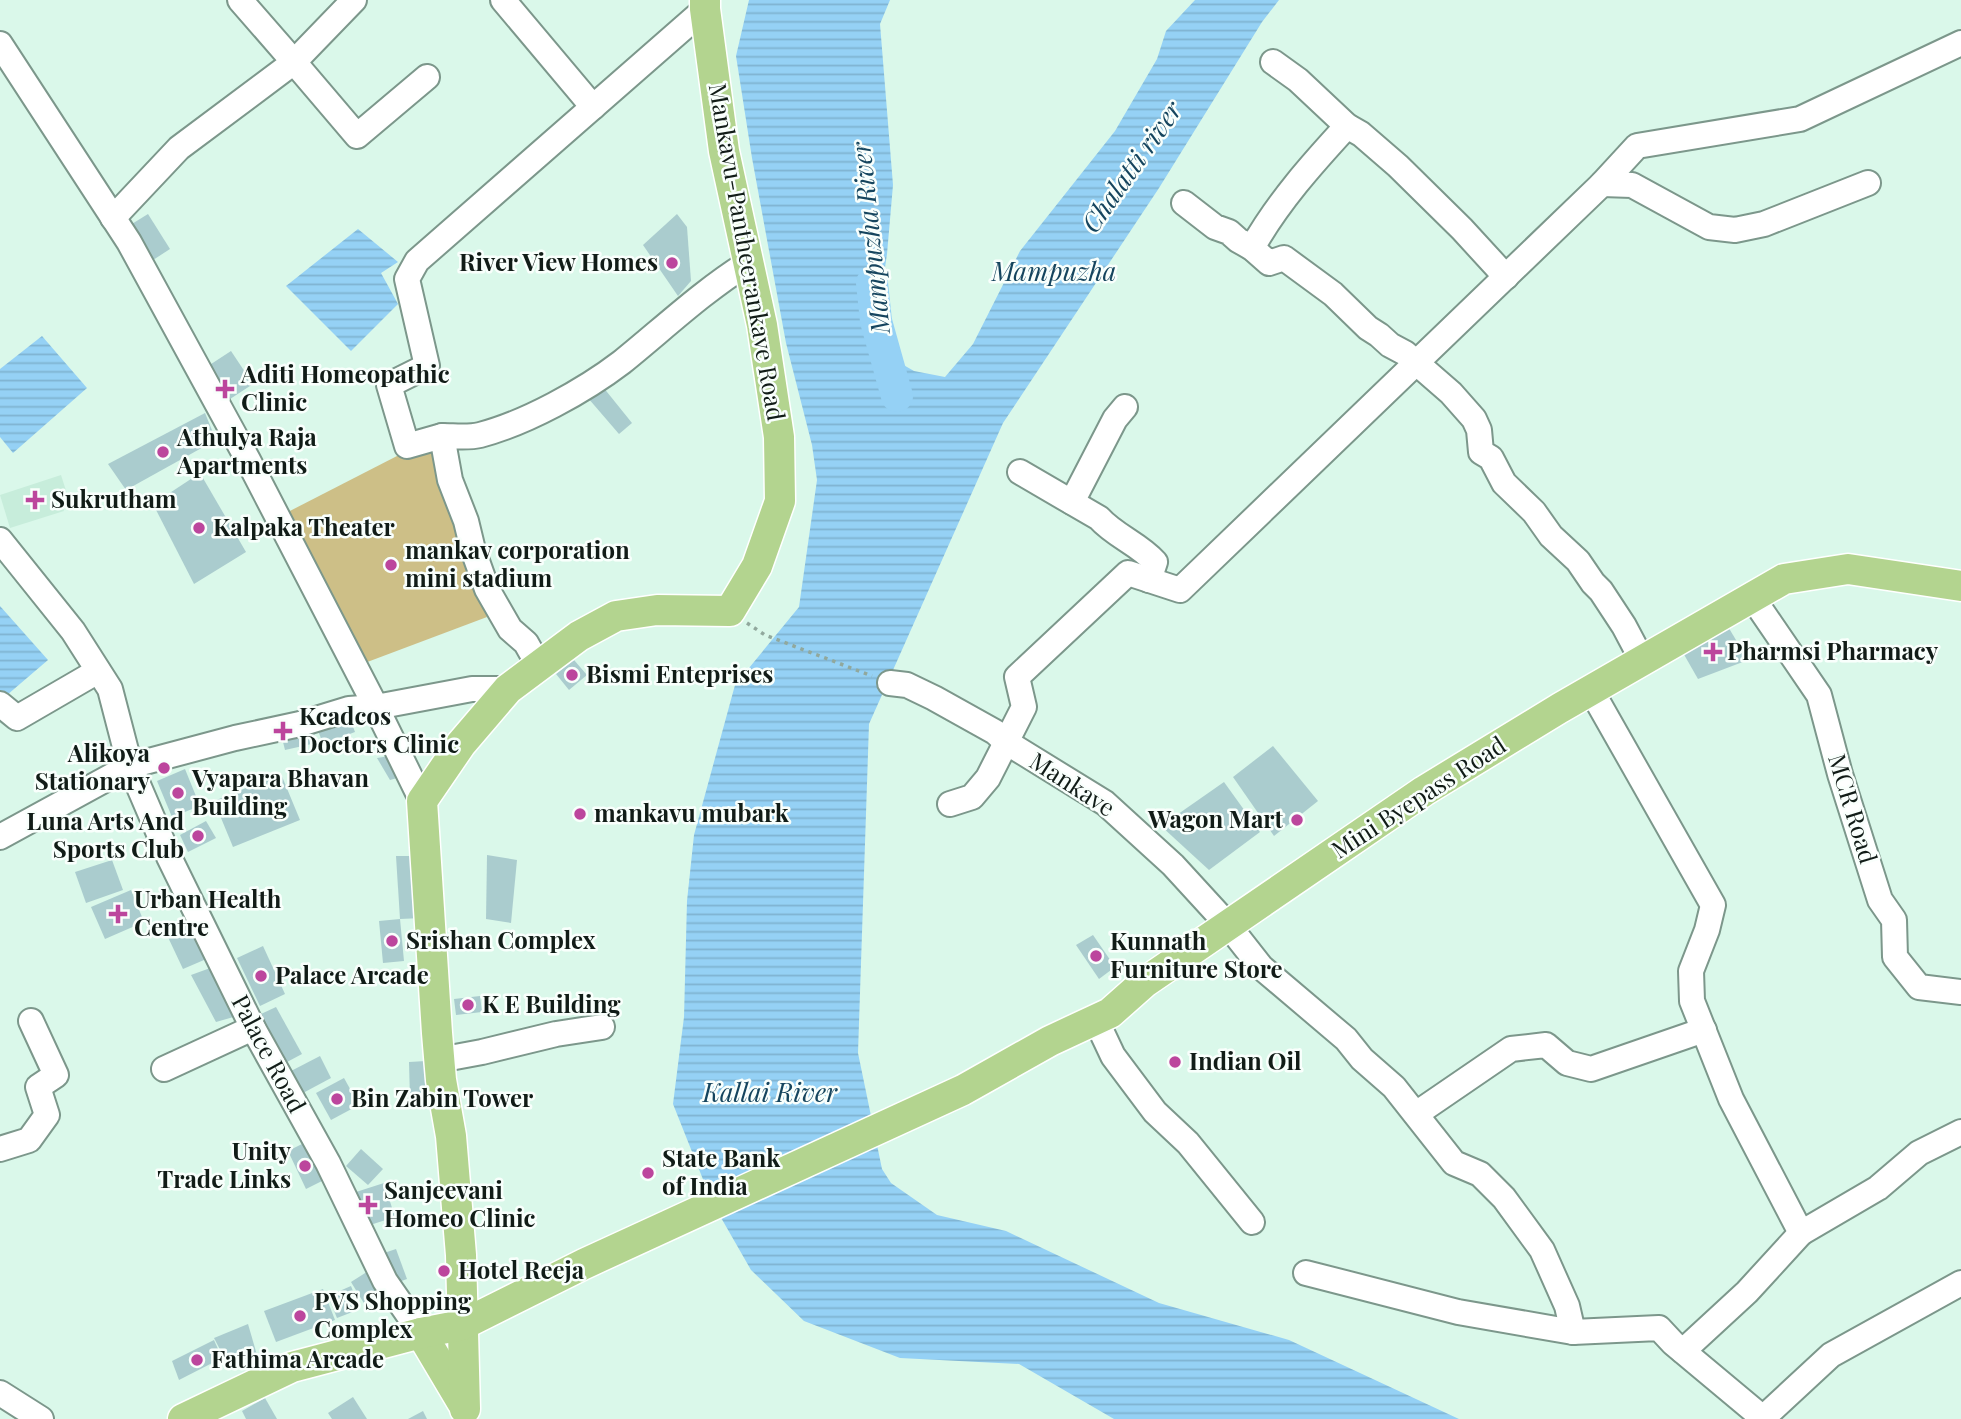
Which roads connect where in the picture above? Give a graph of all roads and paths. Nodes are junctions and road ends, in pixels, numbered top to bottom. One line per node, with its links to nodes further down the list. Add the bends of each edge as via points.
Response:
1 (240, 0): 7 (street)
2 (354, 0): 7 (street)
3 (503, 0): 10 (street)
4 (705, 5): 10 (street); 17 (main road, Mankavu-Pantheerankave Road, via 724,151)
5 (1961, 43): 13 (street, via 1800,119 1637,146)
6 (0, 44): 15 (street)
7 (294, 62): 9 (street, via 357,136); 15 (street, via 179,148)
8 (1273, 62): 11 (street)
9 (427, 77)
10 (593, 107): 21 (street, via 417,261 407,279 427,366 389,385 407,446)
11 (1348, 126): 16 (street, via 1304,172); 18 (street, via 1419,187)
12 (1868, 183): 13 (street, via 1764,224 1735,230 1709,227 1632,185)
13 (1602, 184): 18 (street)
14 (1184, 203): 16 (street)
15 (113, 218): 36 (street, via 248,460)
16 (1252, 248): 19 (street, via 1269,262 1284,258)
17 (748, 263): 21 (street, via 721,279 619,364 561,401 477,435); 28 (main road, Mankavu-Pantheerankave Road, via 779,438 780,500 757,566)
18 (1506, 277): 19 (street)
19 (1417, 363): 25 (street, via 1181,590); 29 (street, via 1474,419 1481,452 1491,458 1504,483 1551,536 1578,561)
20 (1125, 407): 23 (street)
21 (442, 436): 30 (street, via 450,480 487,589)
22 (1020, 472): 23 (street)
23 (1072, 502): 25 (street, via 1155,562)
24 (0, 540): 31 (street, Palace Road, via 73,631)
25 (1149, 580): 37 (street, via 1128,573 1017,677 1024,707)
26 (1961, 586): 27 (main road, Mini Byepass Road, via 1848,569 1784,579)
27 (1752, 597): 29 (main road, Mini Byepass Road); 43 (street, MCR Road, via 1819,695 1880,900 1894,920 1895,957 1919,987)
28 (730, 611): 30 (main road, via 657,610 616,616); 32 (path, via 765,635)
29 (1642, 660): 34 (main road, Mini Byepass Road)
30 (539, 666): 33 (main road)
31 (98, 671): 35 (street, via 17,718); 38 (street, Palace Road, via 110,689)
32 (890, 683): 37 (street, Mankave, via 907,685)
33 (508, 689): 36 (street, via 472,689); 39 (main road, via 461,744)
34 (1591, 690): 42 (main road, Mini Byepass Road, via 1424,791); 48 (street, via 1713,905 1691,971 1692,1002)
35 (0, 704)
36 (376, 707): 38 (street, via 349,709); 39 (street)
37 (1006, 742): 40 (street, via 988,778 972,797); 42 (street, Mankave, via 1105,803 1173,864)
38 (130, 766): 41 (street); 47 (street, Palace Road)
39 (422, 801): 49 (main road)
40 (950, 804)
41 (0, 837)
42 (1228, 925): 44 (main road, Mini Byepass Road); 51 (street, Mankave, via 1262,968 1346,1039)
43 (1961, 992)
44 (1096, 1020): 54 (street, via 1113,1056 1155,1112 1188,1143); 58 (main road, Mini Byepass Road, via 907,1117 584,1264)
45 (31, 1021): 53 (street, via 57,1075 38,1087 47,1115 29,1140)
46 (602, 1027): 49 (street)
47 (253, 1028): 50 (street); 60 (street, Palace Road, via 328,1163 385,1281)
48 (1704, 1030): 51 (street, via 1591,1069 1567,1063 1546,1045 1511,1049); 55 (street, via 1731,1099)
49 (439, 1060): 58 (main road, via 451,1136)
50 (164, 1069)
51 (1416, 1114): 59 (street, Mankave, via 1454,1163 1479,1174 1520,1219 1542,1250 1567,1306)
52 (1961, 1132): 55 (street, via 1919,1153 1878,1188)
53 (0, 1149)
54 (1252, 1222)
55 (1801, 1233): 61 (street, via 1747,1292)
56 (1306, 1273): 59 (street, via 1458,1312)
57 (1961, 1283): 64 (street, via 1831,1355)
58 (462, 1325): 60 (main road); 63 (main road)
59 (1573, 1332): 61 (street, via 1659,1328)
60 (421, 1333): 63 (main road); 66 (main road, via 292,1367)
61 (1683, 1351): 64 (street)
62 (0, 1394): 65 (street)
63 (468, 1414)
64 (1764, 1418)
65 (41, 1419)
66 (183, 1419)

